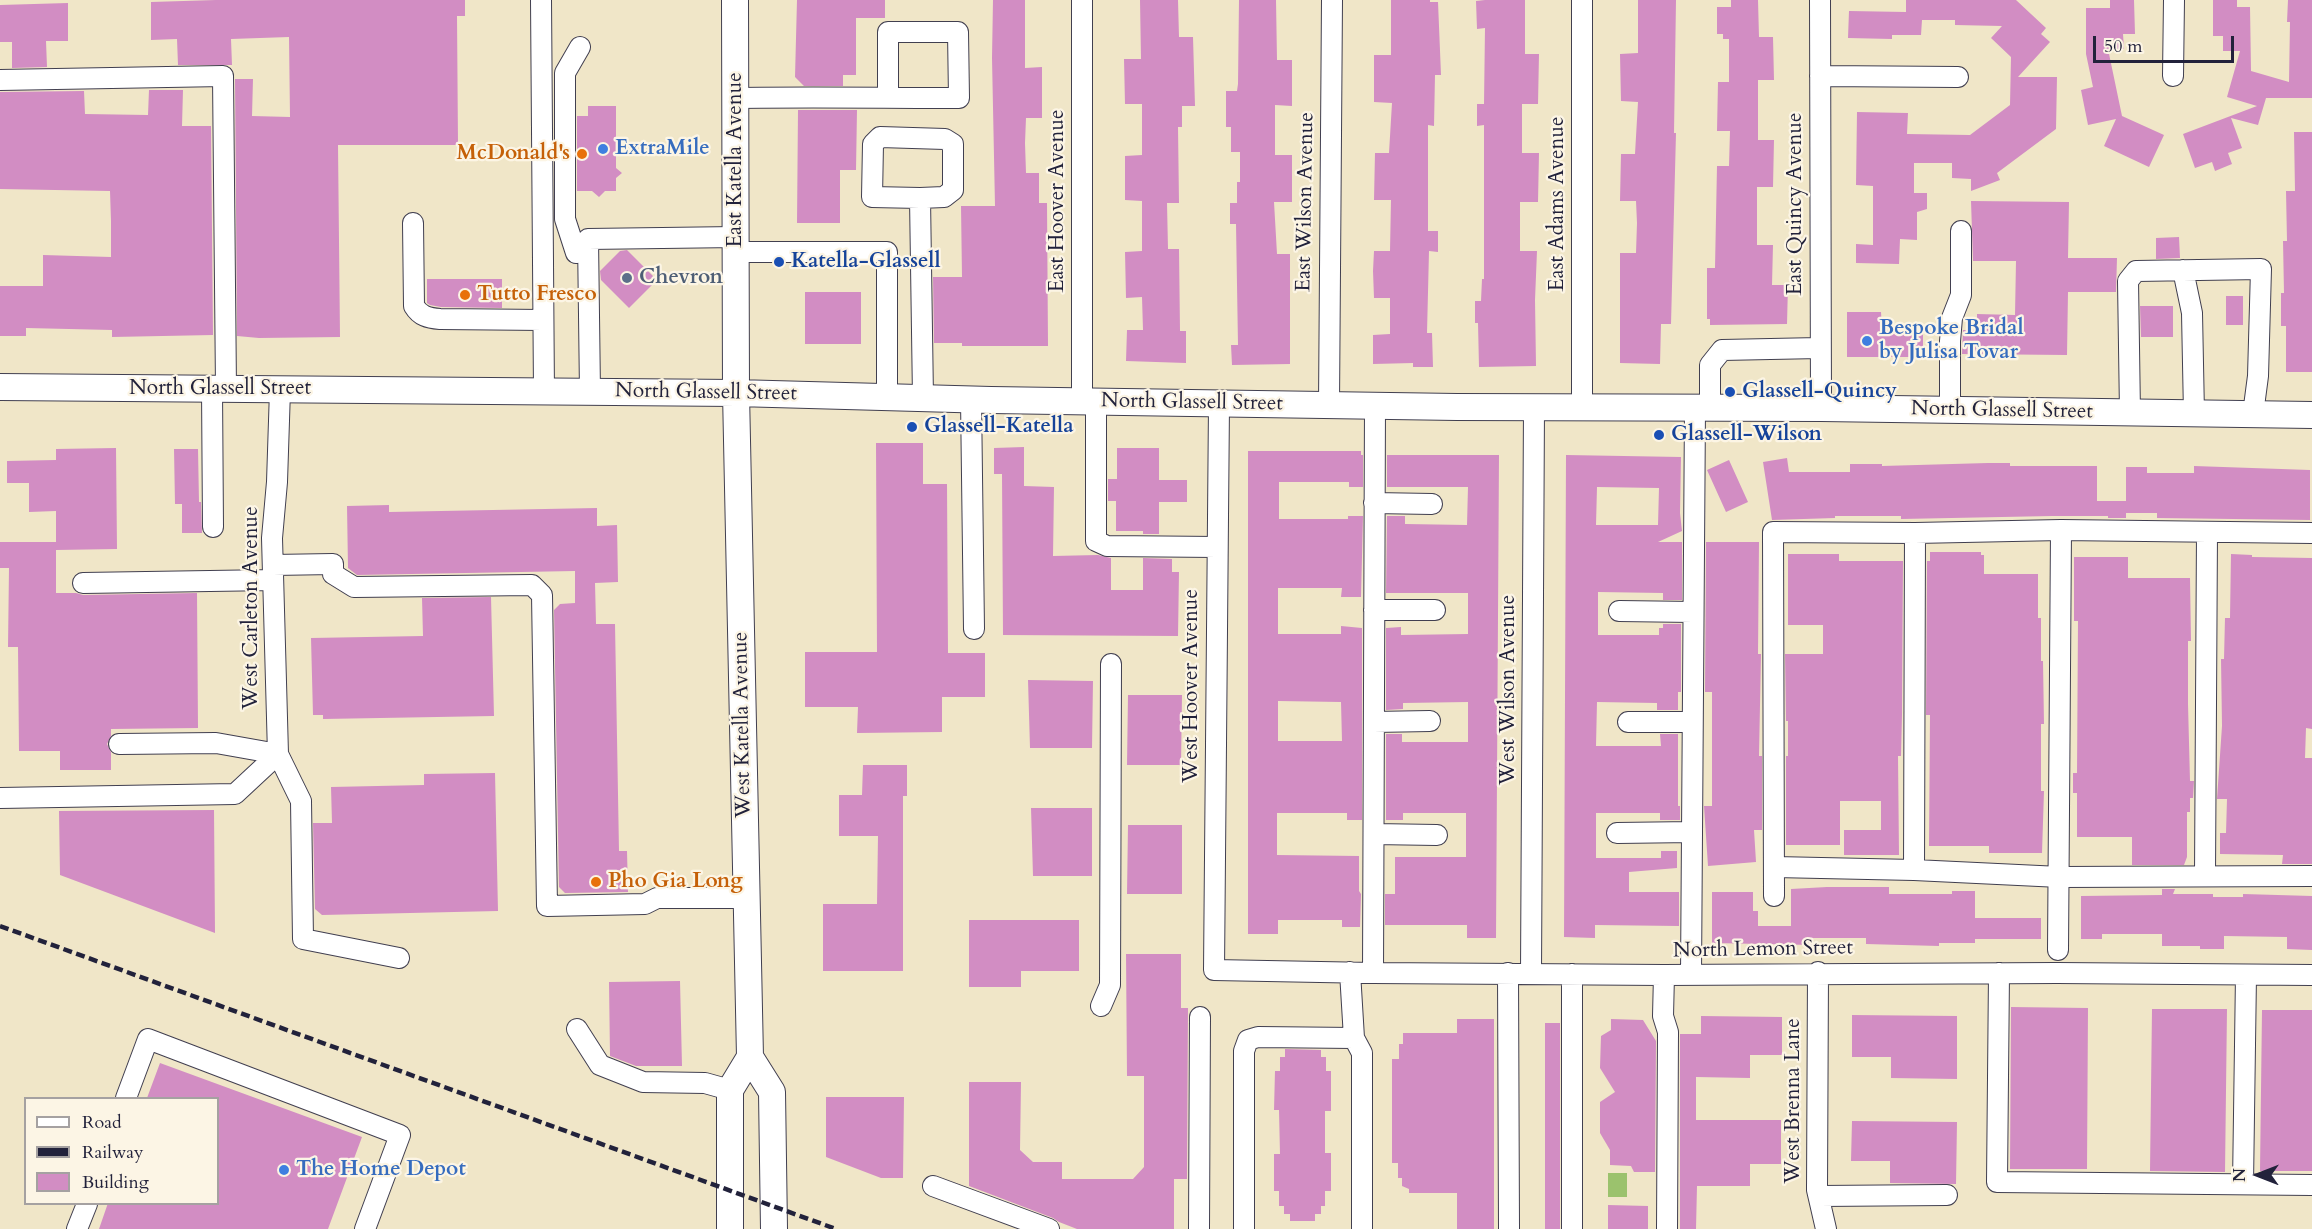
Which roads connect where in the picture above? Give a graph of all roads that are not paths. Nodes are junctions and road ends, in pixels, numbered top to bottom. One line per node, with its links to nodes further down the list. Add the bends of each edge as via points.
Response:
1 (541, 0): 21 (street)
2 (735, 0): 13 (main road, East Katella Avenue)
3 (1082, 0): 32 (street, East Hoover Avenue)
4 (1332, 0): 34 (street, East Wilson Avenue)
5 (1582, 0): 37 (street, East Adams Avenue)
6 (1820, 0): 9 (street, East Quincy Avenue)
7 (2174, 0): 10 (street)
8 (580, 46): 19 (street, via 565,74 565,219)
9 (1820, 76): 11 (street); 22 (street, East Quincy Avenue)
10 (2173, 76)
11 (1958, 77)
12 (0, 80): 24 (street, via 223,76)
13 (736, 98): 14 (street); 18 (main road, East Katella Avenue)
14 (888, 98): 14 (street, via 959,98 958,32 888,32)
15 (920, 198): 15 (street, via 944,198 953,190 953,144 945,139 880,137 873,144 872,198); 30 (street)
16 (413, 223): 21 (street, via 417,312 440,319)
17 (1961, 231): 40 (street, via 1961,295 1952,318 1950,341)
18 (736, 245): 27 (street, via 588,239); 28 (main road, East Katella Avenue); 29 (street, via 886,252)
19 (576, 254)
20 (2183, 270): 41 (street, via 2136,272 2128,281); 42 (street, via 2192,313); 43 (street, via 2261,269)
21 (543, 320): 26 (street)
22 (1819, 348): 38 (street, via 1722,351 1710,365); 39 (street, East Quincy Avenue)
23 (0, 387): 24 (main road, North Glassell Street)
24 (219, 389): 25 (main road, North Glassell Street); 47 (street)
25 (280, 390): 26 (main road, North Glassell Street); 53 (street, West Carleton Avenue)
26 (544, 392): 27 (main road, North Glassell Street)
27 (590, 392): 28 (main road, North Glassell Street)
28 (736, 393): 29 (main road, North Glassell Street); 78 (main road, West Katella Avenue)
29 (886, 397): 30 (main road, North Glassell Street)
30 (923, 398): 31 (main road, North Glassell Street)
31 (970, 399): 32 (main road, North Glassell Street); 59 (street)
32 (1089, 402): 33 (main road, North Glassell Street); 52 (street, East Hoover Avenue, via 1096,541 1107,546)
33 (1219, 404): 34 (main road, North Glassell Street); 52 (street, West Hoover Avenue)
34 (1329, 405): 35 (main road, North Glassell Street)
35 (1375, 405): 36 (main road, North Glassell Street); 45 (street)
36 (1534, 407): 37 (main road, North Glassell Street); 86 (street, West Wilson Avenue)
37 (1582, 407): 38 (main road, North Glassell Street)
38 (1702, 408): 39 (main road, North Glassell Street); 58 (street)
39 (1821, 408): 40 (main road, North Glassell Street)
40 (1950, 410): 41 (main road, North Glassell Street)
41 (2130, 413): 42 (main road, North Glassell Street)
42 (2194, 414): 43 (main road, North Glassell Street)
43 (2253, 414): 44 (main road, North Glassell Street)
44 (2312, 415)
45 (1374, 503): 46 (street); 55 (street)
46 (1432, 504)
47 (213, 527)
48 (2061, 530): 49 (street); 51 (street); 76 (street)
49 (2207, 532): 50 (street); 74 (street)
50 (2312, 532)
51 (1915, 533): 72 (street, via 1773,532); 73 (street)
52 (1217, 548): 81 (street, West Hoover Avenue)
53 (273, 572): 54 (street); 66 (street, West Carleton Avenue); 78 (street, via 333,564 333,574 354,587 532,585 542,595 547,906 645,904 657,898)
54 (83, 583)
55 (1374, 610): 56 (street); 62 (street)
56 (1435, 610)
57 (1619, 611): 58 (street)
58 (1693, 612): 64 (street)
59 (974, 629)
60 (1111, 664): 93 (street, via 1110,984)
61 (1430, 721): 62 (street)
62 (1374, 722): 70 (street)
63 (1628, 722): 64 (street)
64 (1692, 722): 68 (street)
65 (119, 744): 66 (street, via 216,743)
66 (278, 754): 67 (street, via 236,794); 80 (street, via 301,801 303,939)
67 (0, 798)
68 (1692, 832): 69 (street); 90 (street)
69 (1617, 833)
70 (1374, 834): 71 (street); 84 (street)
71 (1437, 835)
72 (1774, 867): 73 (street); 77 (street)
73 (1914, 870): 76 (street)
74 (2205, 875): 75 (street); 76 (street)
75 (2312, 876)
76 (2060, 877): 79 (street)
77 (1774, 896)
78 (747, 898): 97 (main road, West Katella Avenue)
79 (2058, 950)
80 (399, 958)
81 (1214, 970): 82 (street, North Lemon Street)
82 (1350, 972): 84 (street, North Lemon Street); 96 (street)
83 (1818, 972): 87 (street, North Lemon Street); 90 (street, North Lemon Street); 104 (street, West Brenna Lane)
84 (1373, 973): 85 (street, North Lemon Street)
85 (1508, 973): 86 (street, North Lemon Street); 114 (street)
86 (1531, 973): 88 (street, North Lemon Street)
87 (1999, 973): 91 (street, North Lemon Street); 100 (street, via 1997,1182)
88 (1572, 974): 89 (street, North Lemon Street); 115 (street)
89 (1664, 975): 90 (street, North Lemon Street); 116 (street, via 1663,1016 1668,1032)
90 (1692, 975)
91 (2246, 975): 92 (street, North Lemon Street); 100 (street)
92 (2312, 975)
93 (1101, 1006)
94 (1200, 1017): 111 (street)
95 (577, 1029): 98 (street, via 600,1065 643,1082 705,1083)
96 (1354, 1038): 112 (street, via 1258,1036 1248,1040 1244,1051); 113 (street, via 1362,1053)
97 (750, 1057): 98 (main road); 109 (main road, via 772,1092)
98 (730, 1090): 108 (main road)
99 (126, 1097): 107 (street, via 148,1039 400,1135)
100 (2243, 1184): 101 (street)
101 (2312, 1185)
102 (933, 1186): 110 (street)
103 (1947, 1195): 104 (street)
104 (1819, 1196): 117 (street, West Brenna Lane)
105 (86, 1205): 106 (street)
106 (77, 1229)
107 (365, 1229)
108 (730, 1229)
109 (774, 1229)
110 (1049, 1229)
111 (1199, 1229)
112 (1244, 1229)
113 (1362, 1229)
114 (1509, 1229)
115 (1572, 1229)
116 (1667, 1229)
117 (1826, 1229)

